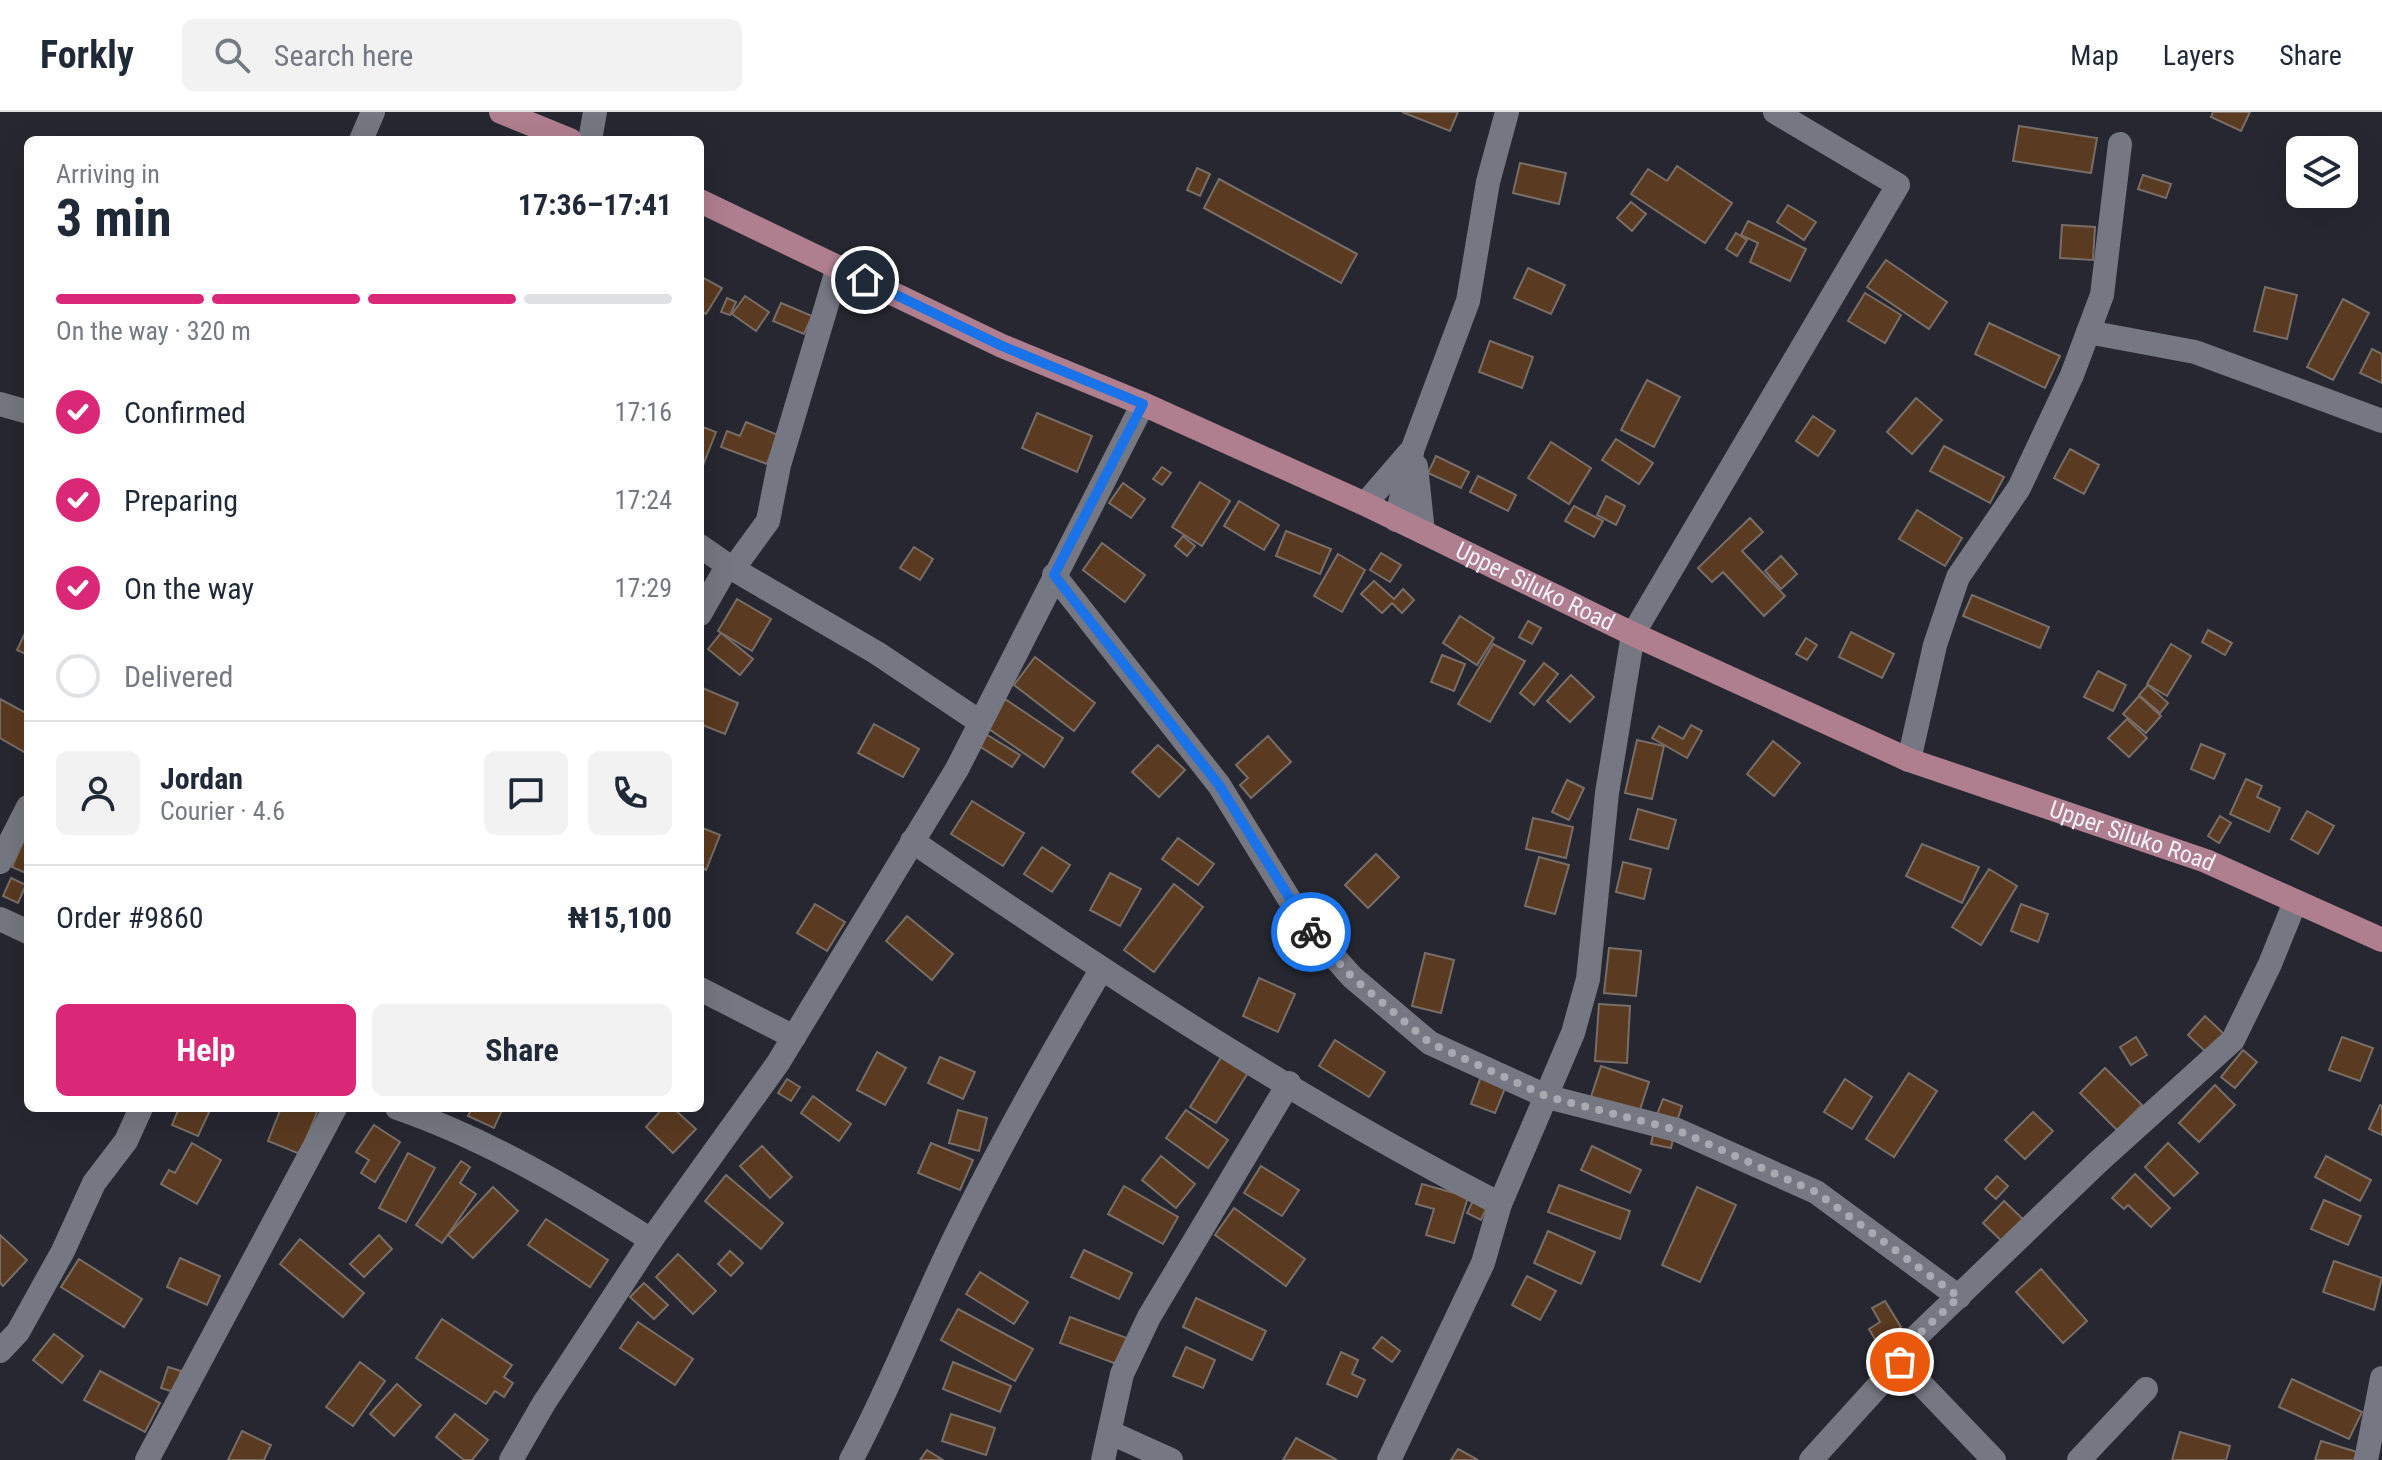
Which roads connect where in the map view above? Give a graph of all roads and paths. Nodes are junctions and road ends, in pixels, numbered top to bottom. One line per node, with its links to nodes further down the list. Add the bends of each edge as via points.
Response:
1 (373, 112): 6 (street)
2 (501, 112): 7 (main road)
3 (595, 112): 8 (street)
4 (1507, 112): 17 (street, via 1488,182 1468,301)
5 (1775, 112): 25 (street, via 1898,185)
6 (363, 136)
7 (560, 136)
8 (591, 136)
9 (2120, 144): 12 (street, via 2102,295)
10 (704, 203): 11 (main road, Upper Siluko Road)
11 (838, 267): 14 (main road, Upper Siluko Road, via 1002,346); 22 (street, via 779,465 768,521)
12 (2088, 332): 16 (street, via 2195,352); 27 (street, via 2019,488 1958,577 1935,645)
13 (0, 404): 15 (street)
14 (1143, 404): 18 (main road, Upper Siluko Road); 23 (street)
15 (24, 411)
16 (2382, 421)
17 (1413, 448): 18 (street); 19 (street); 20 (street)
18 (1365, 504): 19 (main road, Upper Siluko Road)
19 (1396, 520): 20 (main road, Upper Siluko Road)
20 (1423, 532): 25 (main road, Upper Siluko Road)
21 (704, 549): 22 (street)
22 (733, 569): 24 (street, via 719,577); 26 (street, via 877,653)
23 (1054, 575): 26 (street); 39 (street, via 1219,785 1304,923 1352,977 1430,1043)
24 (704, 606)
25 (1633, 634): 27 (main road, Upper Siluko Road); 39 (street, via 1607,793 1588,979)
26 (980, 722): 29 (street)
27 (1909, 760): 31 (main road, Upper Siluko Road, via 2206,861)
28 (24, 815): 30 (street)
29 (912, 841): 35 (street); 37 (street)
30 (0, 862)
31 (2295, 902): 34 (main road, Upper Siluko Road); 46 (street, via 2233,1040)
32 (0, 919): 33 (street)
33 (24, 930)
34 (2382, 940)
35 (1101, 970): 38 (street); 54 (street, via 957,1233 888,1391)
36 (704, 991): 37 (street)
37 (794, 1037): 45 (street)
38 (1289, 1083): 44 (street, via 1401,1153); 51 (street, via 1149,1317 1122,1374)
39 (1548, 1097): 44 (street); 46 (street, via 1687,1134 1816,1192)
40 (139, 1112): 47 (street, via 126,1141 94,1183 18,1332)
41 (333, 1112): 52 (street)
42 (422, 1112): 43 (street)
43 (447, 1116): 45 (street)
44 (1500, 1204): 57 (street, via 1483,1263)
45 (651, 1240): 53 (street)
46 (1959, 1297): 48 (street, via 1918,1335)
47 (0, 1351)
48 (1900, 1362): 58 (street); 59 (street)
49 (2382, 1378): 61 (street)
50 (2146, 1389): 60 (street)
51 (1111, 1433): 55 (street); 56 (street)
52 (153, 1458)
53 (511, 1460)
54 (851, 1460)
55 (1103, 1460)
56 (1171, 1460)
57 (1389, 1460)
58 (1811, 1460)
59 (1994, 1460)
60 (2079, 1460)
61 (2366, 1460)

